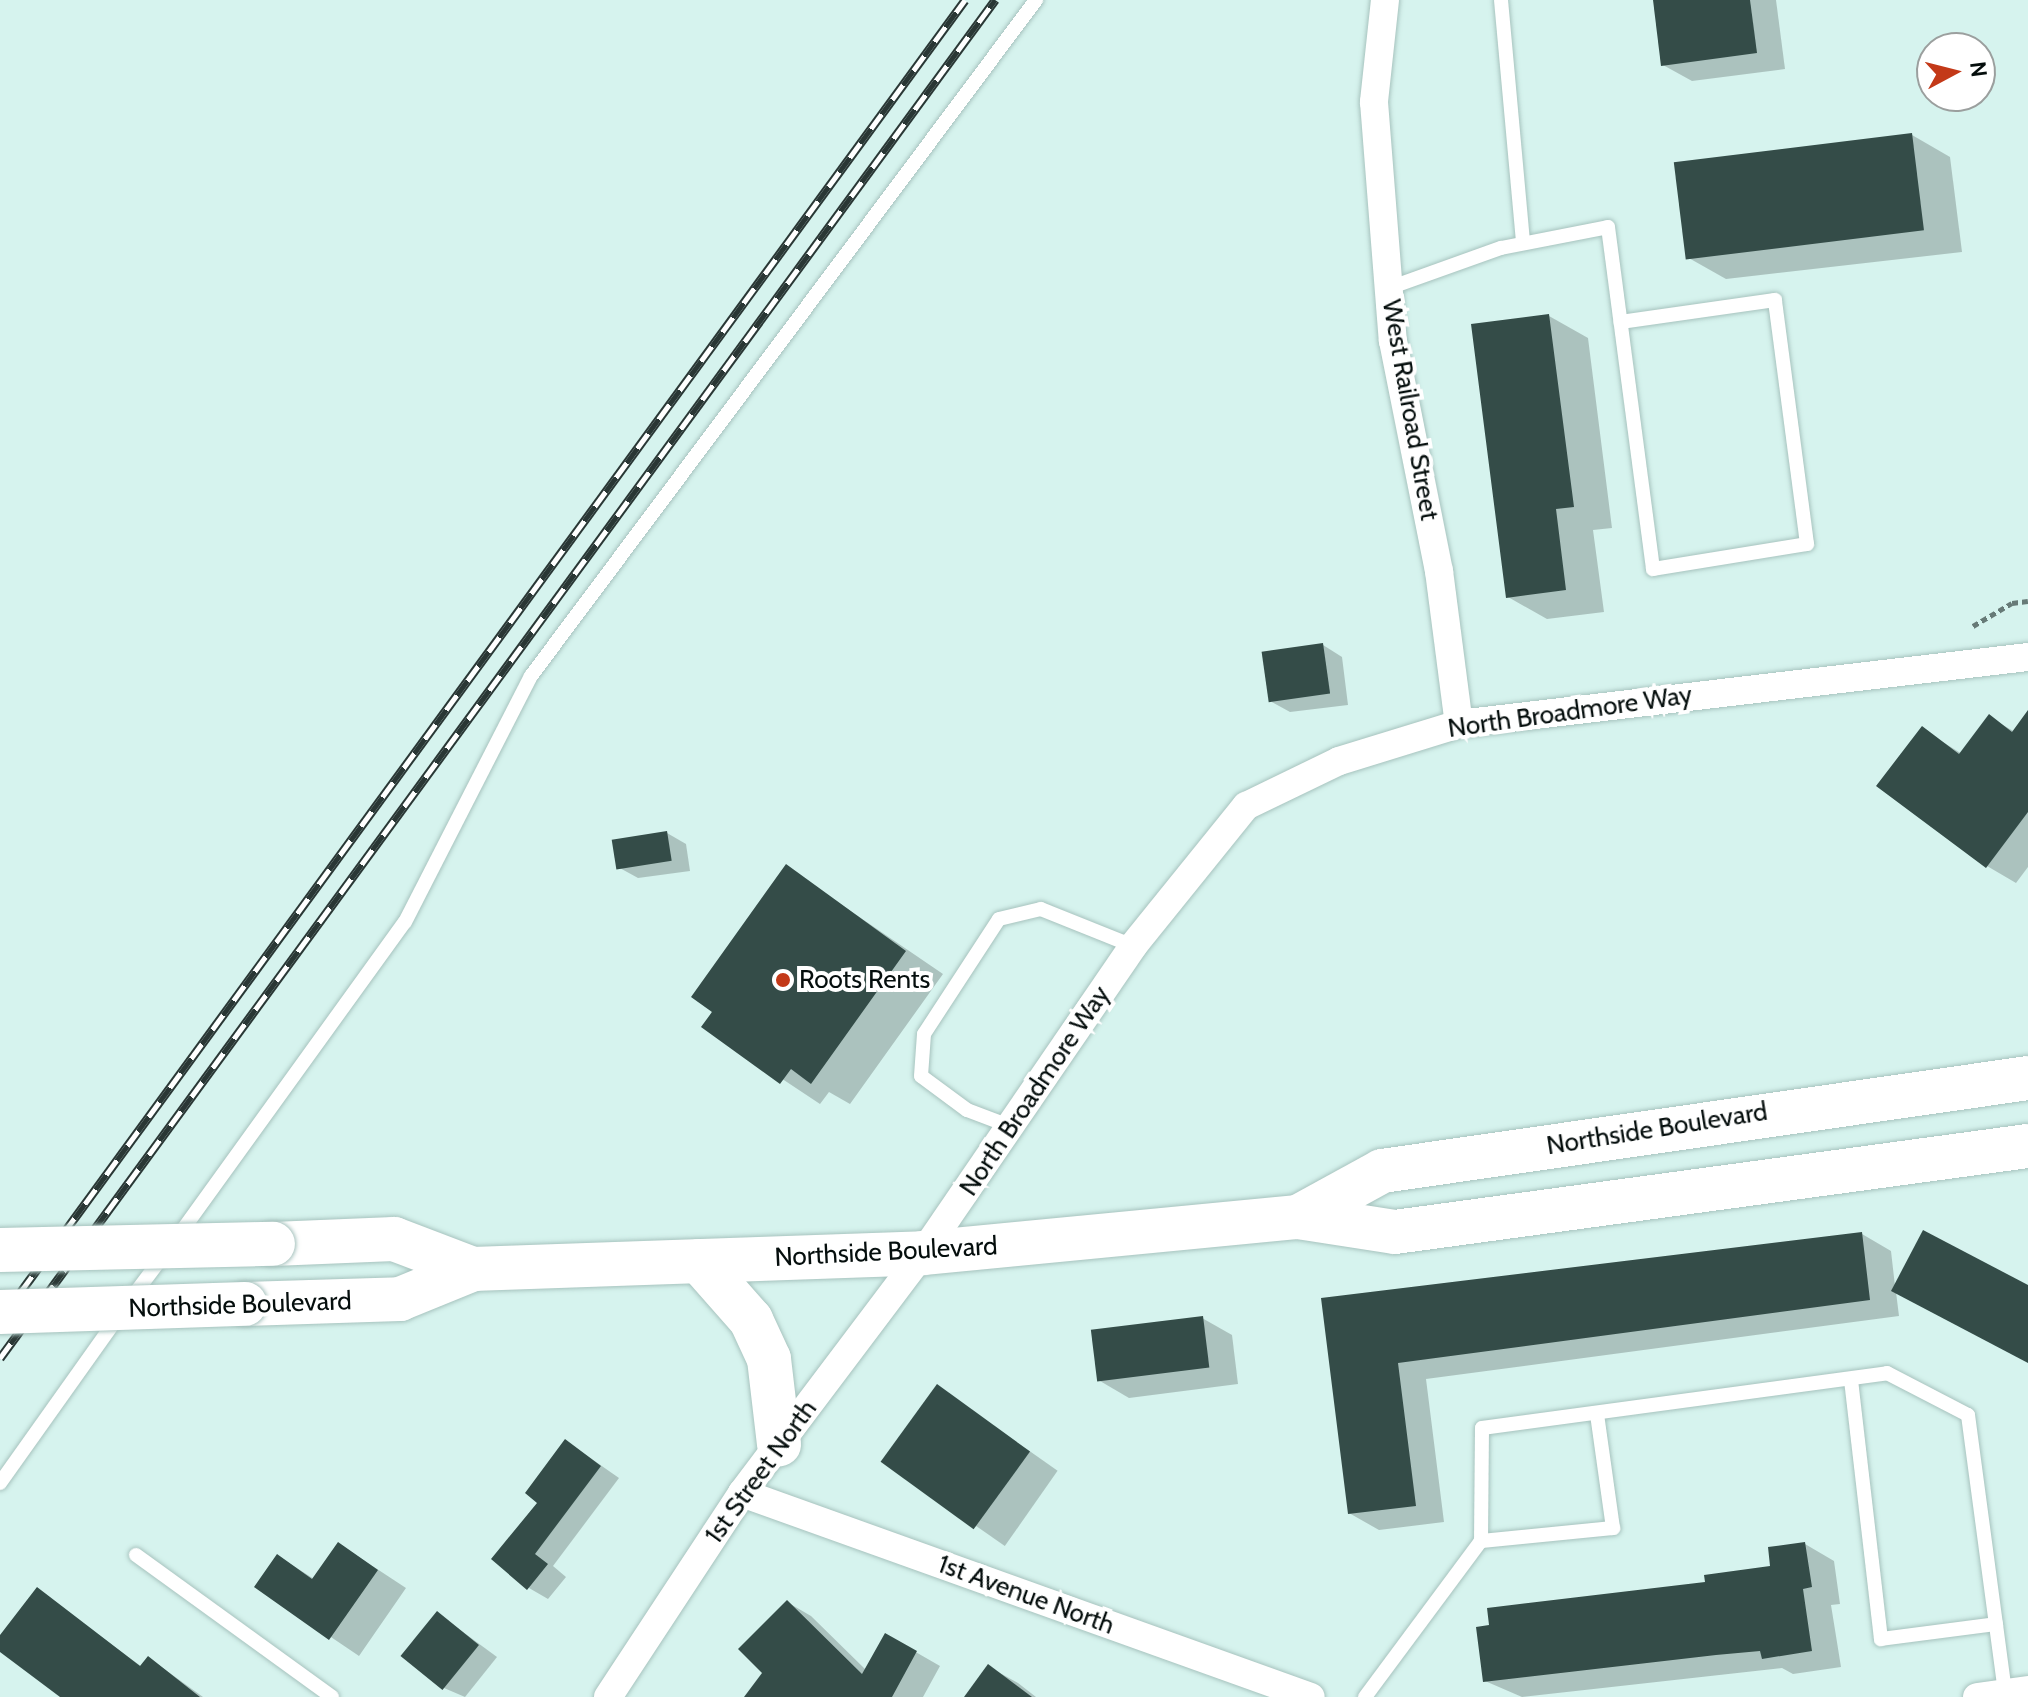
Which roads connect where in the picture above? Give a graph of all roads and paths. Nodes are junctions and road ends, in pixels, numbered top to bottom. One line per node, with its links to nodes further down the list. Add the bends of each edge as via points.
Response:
1 (1036, 0): 24 (lane, via 531,676 405,922)
2 (1385, 0): 5 (street, West Railroad Street, via 1374,102)
3 (1501, 0): 4 (lane)
4 (1523, 243): 5 (lane); 6 (lane, via 1608,227)
5 (1389, 288): 10 (street, West Railroad Street, via 1393,341 1439,571)
6 (1621, 322): 6 (lane, via 1653,569 1807,544 1775,300)
7 (2028, 601): 8 (path, via 2012,603)
8 (1973, 626)
9 (2028, 657): 10 (street, North Broadmore Way)
10 (1459, 724): 11 (street, North Broadmore Way, via 1339,761 1246,806)
11 (1133, 946): 13 (street, North Broadmore Way); 13 (lane, via 1041,909 999,919 924,1034 921,1076 967,1110)
12 (2028, 1078): 15 (main road, Northside Boulevard, via 1382,1171)
13 (1012, 1127): 17 (street, North Broadmore Way)
14 (2028, 1146): 15 (main road, Northside Boulevard, via 1395,1232)
15 (1298, 1217): 17 (main road, Northside Boulevard)
16 (0, 1250): 19 (main road, Northside Boulevard, bridge, via 394,1239)
17 (923, 1253): 18 (main road, Northside Boulevard); 23 (street, 1st Street North)
18 (699, 1261): 19 (main road, Northside Boulevard); 23 (main road, via 751,1320 769,1359)
19 (473, 1269): 20 (main road, Northside Boulevard, bridge, via 400,1299)
20 (0, 1312)
21 (1851, 1380): 22 (lane); 28 (lane, via 1887,1373 1968,1415); 28 (lane, via 1881,1639)
22 (1597, 1414): 26 (lane, via 1482,1428); 26 (lane, via 1613,1528)
23 (779, 1444): 25 (street, 1st Street North)
24 (0, 1483)
25 (742, 1493): 31 (street, 1st Street North); 32 (street, 1st Avenue North)
26 (1481, 1541): 33 (lane)
27 (136, 1555): 30 (lane)
28 (1996, 1624): 29 (lane)
29 (2016, 1692): 34 (street)
30 (332, 1697)
31 (608, 1697)
32 (1311, 1697)
33 (1365, 1697)
34 (1977, 1697)

